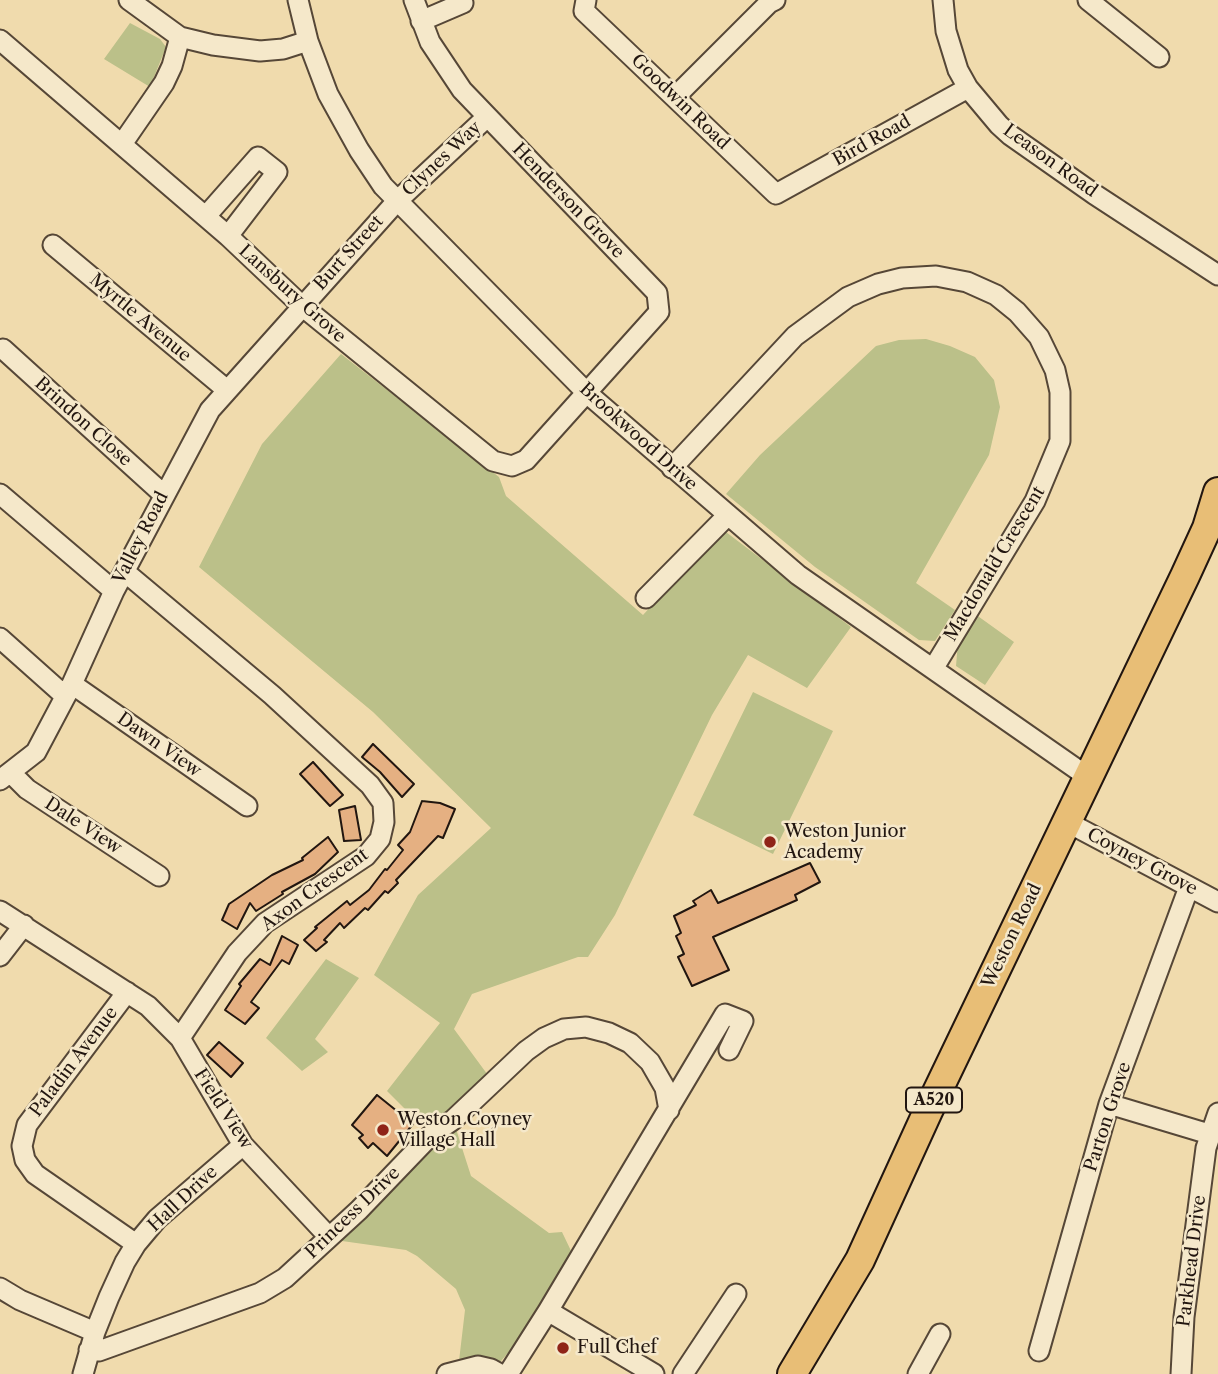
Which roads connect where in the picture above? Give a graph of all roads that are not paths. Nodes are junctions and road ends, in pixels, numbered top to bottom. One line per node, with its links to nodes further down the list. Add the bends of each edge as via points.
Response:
1 (129, 0): 10 (street)
2 (298, 0): 12 (street, Brookwood Drive)
3 (414, 0): 9 (street, Henderson Grove)
4 (775, 0): 15 (street)
5 (943, 0): 14 (street, Leason Road, via 951,53)
6 (1088, 0): 13 (street)
7 (463, 3): 9 (street)
8 (585, 5): 15 (street, Goodwin Road)
9 (421, 21): 16 (street, Henderson Grove, via 444,66)
10 (180, 37): 12 (street, via 260,51); 17 (street, via 164,83)
11 (0, 40): 17 (street, Lansbury Grove)
12 (308, 41): 19 (street, Brookwood Drive, via 328,93 359,150)
13 (1159, 57)
14 (968, 88): 18 (street, Bird Road); 23 (street, Leason Road, via 1010,135)
15 (675, 97): 18 (street, Goodwin Road)
16 (487, 117): 19 (street, Clynes Way); 27 (street, Henderson Grove, via 657,293 659,312)
17 (122, 144): 20 (street, Lansbury Grove)
18 (776, 194)
19 (397, 201): 24 (street, Burt Street); 27 (street, Brookwood Drive)
20 (206, 216): 21 (street, Lansbury Grove); 21 (street, via 258,157 278,172)
21 (228, 236): 24 (street, Lansbury Grove)
22 (53, 245): 26 (street, Myrtle Avenue)
23 (1218, 275)
24 (302, 306): 26 (street, Valley Road); 27 (street, Lansbury Grove, via 493,461 512,466 526,460)
25 (3, 349): 31 (street, Brindon Close)
26 (227, 390): 31 (street, Valley Road, via 210,410)
27 (588, 394): 28 (street, Brookwood Drive)
28 (672, 468): 32 (street, Brookwood Drive); 37 (street, Macdonald Crescent, via 794,336 848,297 902,278 936,276 967,282 996,295 1038,337 1055,370 1060,391 1059,441 1035,501)
29 (1218, 492): 40 (highway, Weston Road / A520, via 1207,528)
30 (0, 494): 34 (street)
31 (163, 494): 33 (street, Valley Road)
32 (727, 516): 35 (street); 37 (street, Brookwood Drive, via 798,575)
33 (125, 572): 34 (street, Valley Road); 50 (street, Axon Crescent, via 272,695 370,785 383,803 380,839 366,856 265,923 237,953)
34 (114, 591): 38 (street, Valley Road)
35 (646, 598)
36 (0, 638): 38 (street, Dawn View)
37 (933, 669): 40 (street, Brookwood Drive)
38 (68, 690): 39 (street, Valley Road, via 36,752); 41 (street, Dawn View)
39 (6, 776): 43 (street, Dale View)
40 (1088, 777): 42 (highway, Weston Road / A520)
41 (247, 806)
42 (1067, 821): 44 (street, Coyney Grove); 71 (highway, Weston Road / A520, via 860,1260)
43 (159, 876)
44 (1189, 887): 45 (street, Coyney Grove); 52 (street, Parton Grove)
45 (1216, 897)
46 (0, 911): 47 (street)
47 (24, 925): 48 (street); 49 (street)
48 (0, 957)
49 (127, 992): 50 (street); 58 (street, Paladin Avenue, via 27,1125 22,1146 24,1160 35,1174)
50 (180, 1038): 56 (street, Field View)
51 (729, 1050): 53 (street, via 743,1021 725,1014)
52 (1109, 1104): 55 (street); 64 (street, Parton Grove)
53 (669, 1110): 57 (street, Princess Drive, via 660,1079 631,1043 586,1027 564,1029 526,1051 431,1135); 61 (street)
54 (1218, 1113): 55 (street, Parkhead Drive)
55 (1207, 1141): 73 (street, Parkhead Drive)
56 (243, 1144): 57 (street, Field View); 58 (street, Hall Drive, via 157,1219)
57 (329, 1237): 63 (street, Princess Drive, via 285,1278 260,1293 99,1351)
58 (136, 1244): 63 (street, Hall Drive)
59 (0, 1288): 63 (street)
60 (736, 1294): 70 (street)
61 (548, 1311): 68 (street); 69 (street)
62 (940, 1334): 72 (street)
63 (92, 1341): 65 (street, Hall Drive)
64 (1038, 1351)
65 (83, 1374)
66 (447, 1374): 67 (street, via 478,1366)
67 (500, 1374)
68 (508, 1374)
69 (654, 1374)
70 (683, 1374)
71 (792, 1374)
72 (918, 1374)
73 (1181, 1374)

